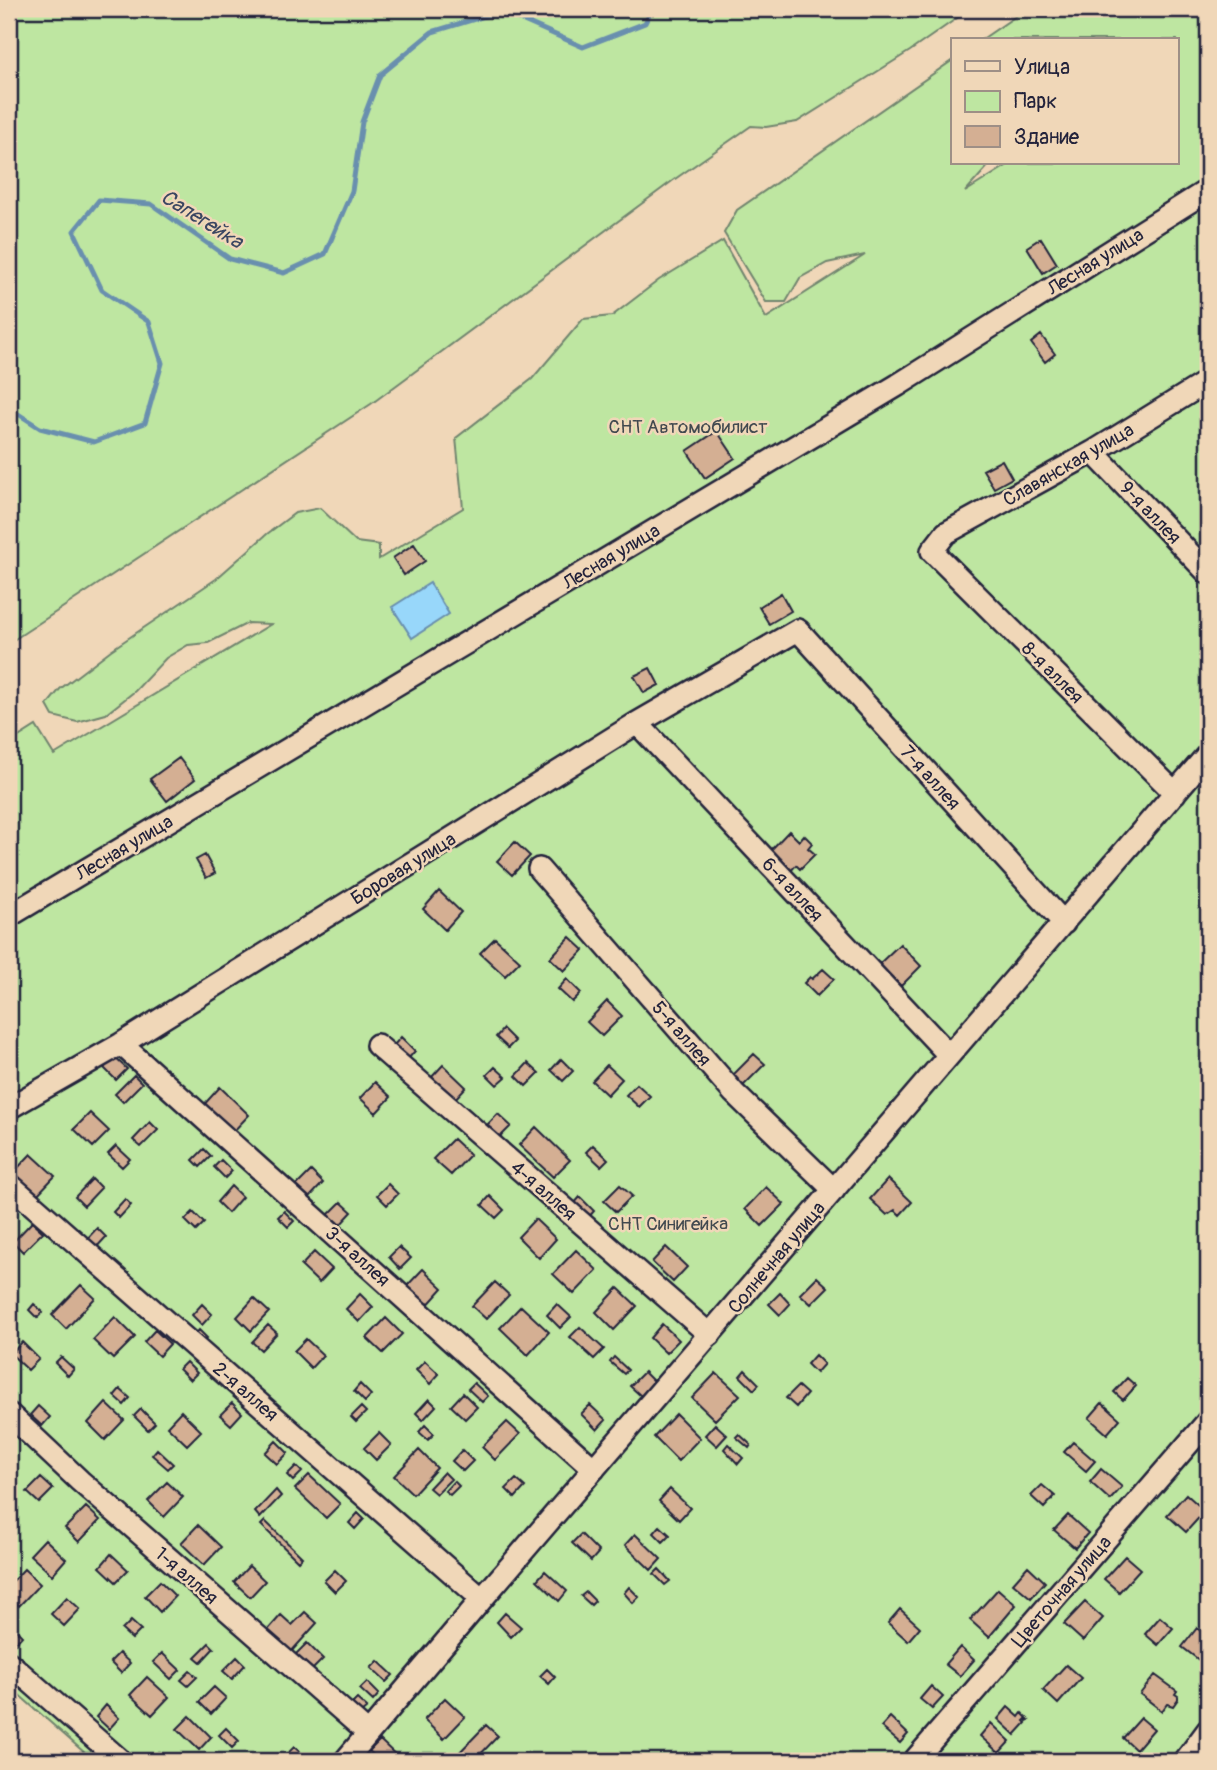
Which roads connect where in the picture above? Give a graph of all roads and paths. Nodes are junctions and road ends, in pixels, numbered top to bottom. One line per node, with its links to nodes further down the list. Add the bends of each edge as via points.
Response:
1 (1208, 190): 11 (street, Лесная улица, via 898,385)
2 (1208, 381): 3 (street, Славянская улица)
3 (1093, 452): 4 (street, Славянская улица, via 946,533); 5 (street, 9-я аллея)
4 (932, 551): 9 (street, 8-я аллея)
5 (1208, 573)
6 (798, 630): 7 (street, Боровая улица); 12 (street, 7-я аллея)
7 (636, 723): 13 (street, Боровая улица); 15 (street, 6-я аллея)
8 (1208, 754): 9 (street, Солнечная улица)
9 (1175, 793): 12 (street, Солнечная улица)
10 (539, 869): 18 (street, 5-я аллея, via 734,1093)
11 (9, 916)
12 (1064, 923): 15 (street, Солнечная улица)
13 (121, 1044): 16 (street, Боровая улица); 22 (street, 3-я аллея)
14 (377, 1045): 19 (street, 4-я аллея)
15 (949, 1055): 18 (street, Солнечная улица)
16 (9, 1108)
17 (9, 1184): 23 (street, 2-я аллея)
18 (834, 1190): 19 (street, Солнечная улица)
19 (710, 1335): 22 (street, Солнечная улица)
20 (9, 1414): 26 (street, 1-я аллея)
21 (1208, 1421): 29 (street, Цветочная улица)
22 (594, 1469): 23 (street, Солнечная улица)
23 (482, 1598): 26 (street, Солнечная улица)
24 (9, 1663): 27 (street)
25 (1208, 1730): 30 (street)
26 (368, 1733): 28 (street, Солнечная улица)
27 (121, 1761)
28 (345, 1761)
29 (914, 1761)
30 (1185, 1761)

